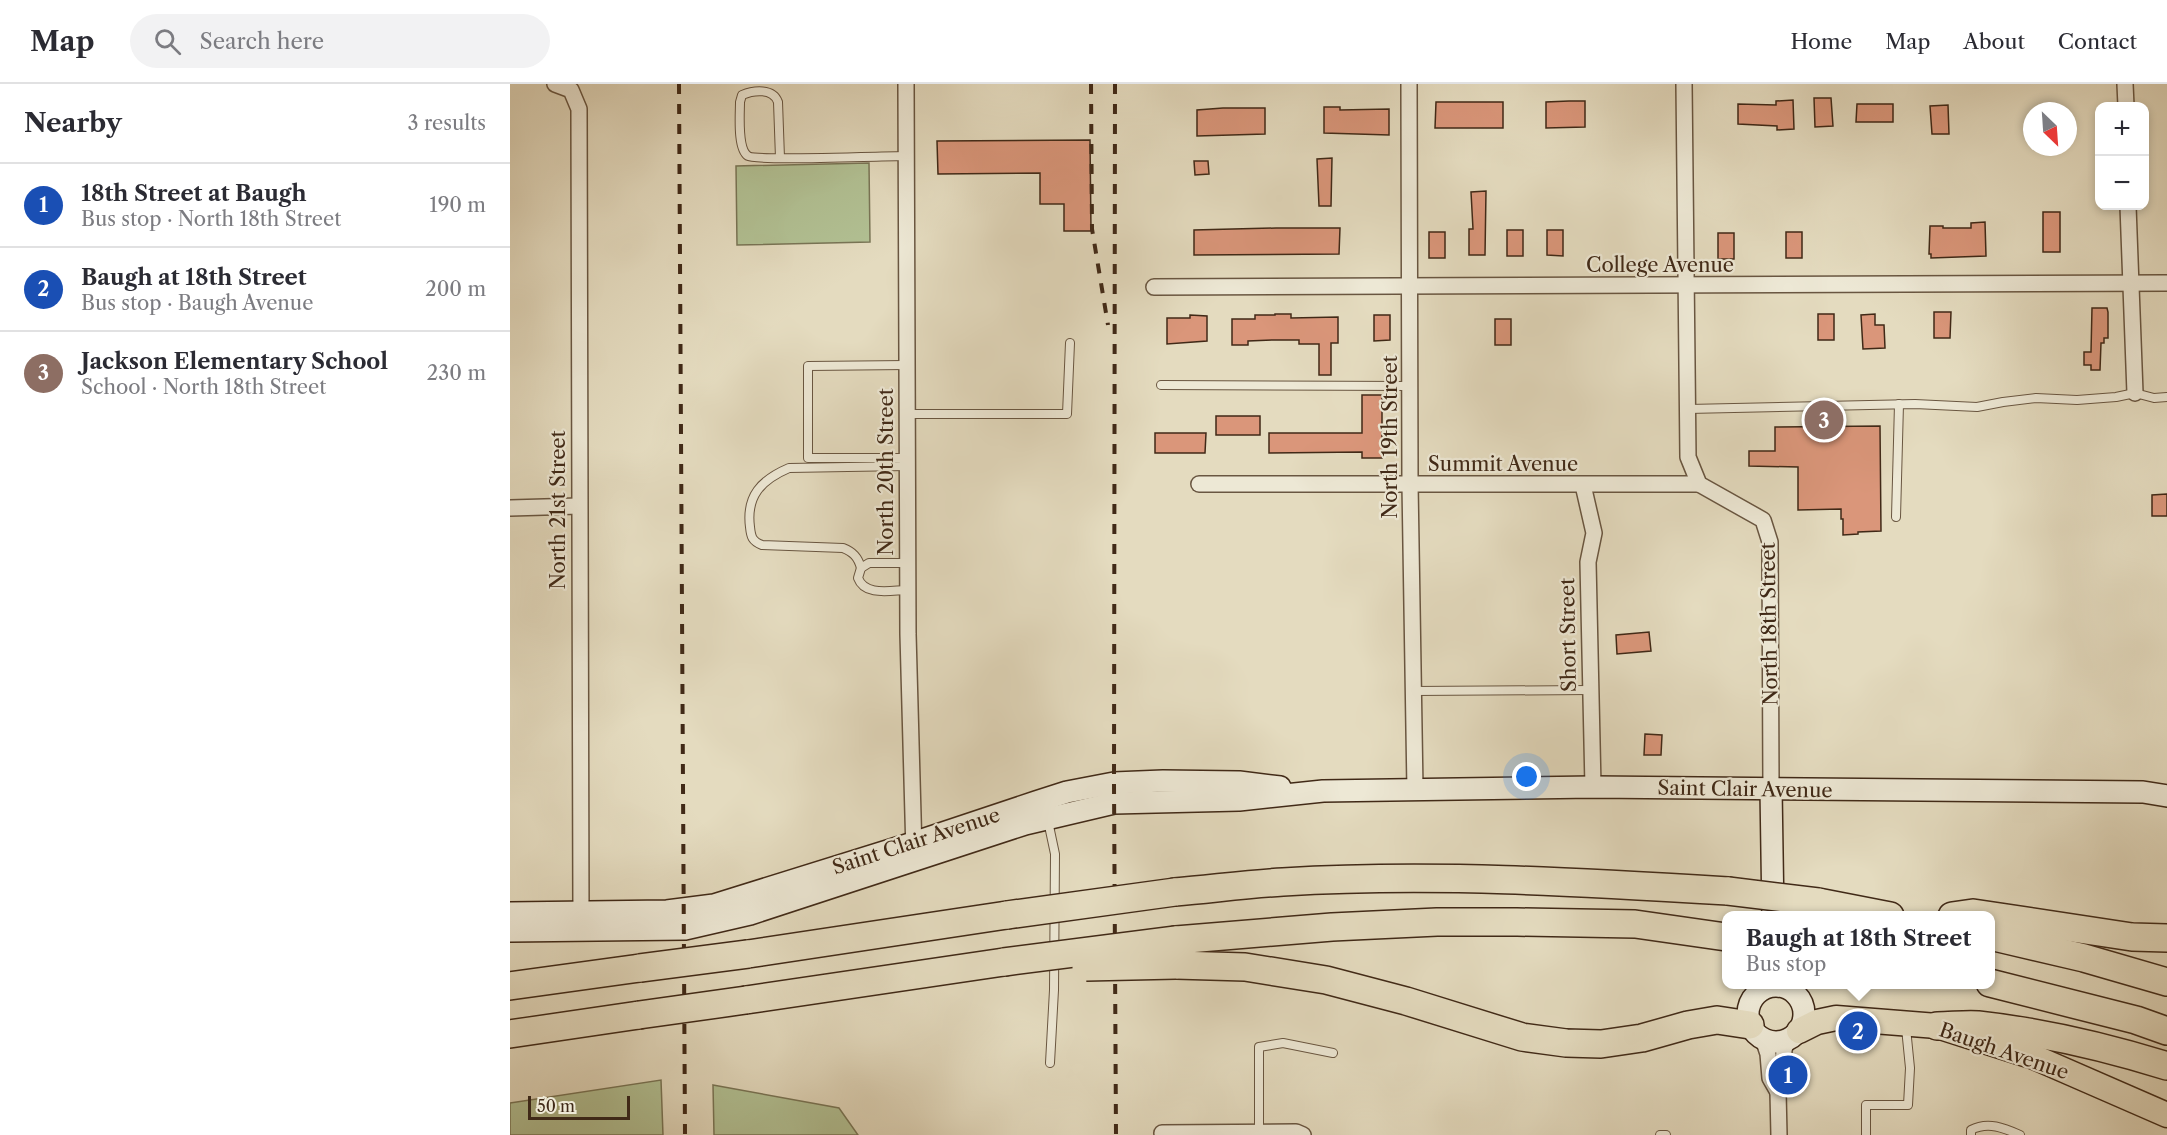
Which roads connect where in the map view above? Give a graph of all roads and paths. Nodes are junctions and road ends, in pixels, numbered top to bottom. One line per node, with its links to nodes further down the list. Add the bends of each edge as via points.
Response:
1 (555, 84): 30 (street, North 21st Street, via 571,90 579,109)
2 (906, 84): 8 (street, North 20th Street)
3 (1409, 84): 15 (street, North 19th Street)
4 (1684, 84): 13 (street)
5 (2125, 84): 7 (street)
6 (759, 88): 9 (lane, via 776,95); 9 (lane, via 742,95 741,147 754,158)
7 (2126, 102)
8 (906, 156): 9 (lane); 17 (street, North 20th Street)
9 (780, 158)
10 (2128, 210): 11 (street)
11 (2130, 284): 12 (street, College Avenue); 13 (street, College Avenue); 20 (street)
12 (2167, 284)
13 (1686, 286): 15 (street, College Avenue); 23 (street)
14 (1154, 287): 15 (street, College Avenue)
15 (1411, 287): 19 (street, North 19th Street)
16 (1070, 343): 24 (lane, via 1067,414)
17 (907, 365): 24 (street, North 20th Street); 25 (lane, via 808,366 808,458)
18 (1161, 385): 19 (lane)
19 (1411, 386): 27 (street, North 19th Street)
20 (2135, 393): 21 (lane); 22 (lane, via 2077,400 2036,398 1977,407)
21 (2167, 397)
22 (1899, 405): 23 (lane); 32 (lane)
23 (1688, 409): 28 (street, via 1688,457)
24 (907, 414): 25 (street, North 20th Street)
25 (907, 462): 33 (street, North 20th Street); 34 (lane, via 789,468 777,473 750,500 751,537 762,545 843,548 851,551)
26 (1199, 484): 27 (street, Summit Avenue)
27 (1410, 484): 29 (street, Summit Avenue); 37 (street, North 19th Street)
28 (1699, 484): 29 (street, Summit Avenue); 39 (street, North 18th Street, via 1762,520 1770,542)
29 (1583, 485): 36 (street, Short Street, via 1594,533 1588,562)
30 (579, 506): 31 (street); 48 (street, North 21st Street)
31 (510, 508)
32 (1896, 518)
33 (908, 563): 34 (lane, via 869,563); 35 (street, North 20th Street)
34 (861, 568): 35 (lane, via 860,583 869,591)
35 (908, 590): 43 (street, North 20th Street)
36 (1591, 690): 37 (lane); 38 (street, Short Street)
37 (1413, 692): 40 (street, North 19th Street)
38 (1593, 787): 39 (main road, Saint Clair Avenue); 40 (main road, Saint Clair Avenue)
39 (1772, 789): 41 (main road, Saint Clair Avenue, via 2143,792); 44 (main road, North 18th Street)
40 (1415, 790): 42 (main road, Saint Clair Avenue, via 1323,791 1239,800)
41 (2167, 796)
42 (1047, 808): 43 (main road, Saint Clair Avenue); 66 (lane, via 1055,854)
43 (914, 851): 48 (main road, Saint Clair Avenue, via 750,914 708,925 685,929)
44 (1773, 911)
45 (1868, 911): 56 (highway, bridge, via 1728,891 1507,880 1283,882 1174,892)
46 (510, 913): 48 (main road, Saint Clair Avenue)
47 (1995, 916): 52 (highway, via 2132,937)
48 (581, 922): 49 (main road, Saint Clair Avenue)
49 (510, 931)
50 (1722, 936): 53 (highway, via 1635,924 1437,922 1332,927)
51 (1995, 937): 54 (highway)
52 (2167, 938)
53 (1176, 952): 62 (highway, via 1326,980 1522,1037 1566,1043 1611,1042 1717,1020); 63 (highway, bridge, via 1058,969 1004,963)
54 (2167, 982)
55 (1995, 984): 61 (highway)
56 (510, 986)
57 (1758, 989): 62 (main road, via 1748,1010)
58 (1793, 989): 64 (main road, via 1805,1010 1805,1018)
59 (1905, 1024): 60 (main road, Baugh Avenue); 64 (main road, Baugh Avenue, via 1836,1018 1817,1022); 76 (lane, via 1910,1068 1908,1105 1866,1106)
60 (1937, 1026): 67 (highway, via 1977,1025 2063,1039); 69 (main road, Baugh Avenue, via 2034,1057)
61 (2167, 1030)
62 (1756, 1032): 64 (main road, via 1780,1042); 68 (street, via 1768,1053 1770,1078)
63 (510, 1034)
64 (1793, 1036): 68 (street, via 1784,1050)
65 (1333, 1053): 71 (lane, via 1282,1043 1259,1047)
66 (1050, 1063)
67 (2167, 1066)
68 (1778, 1092): 75 (street)
69 (2167, 1115)
70 (1162, 1133): 71 (street)
71 (1259, 1134): 72 (street)
72 (1303, 1135)
73 (1660, 1135): 74 (lane)
74 (1666, 1135)
75 (1779, 1135)
76 (1866, 1135)
77 (1971, 1135): 78 (lane, via 1971,1130 1980,1125 1993,1125)
78 (2020, 1135)

